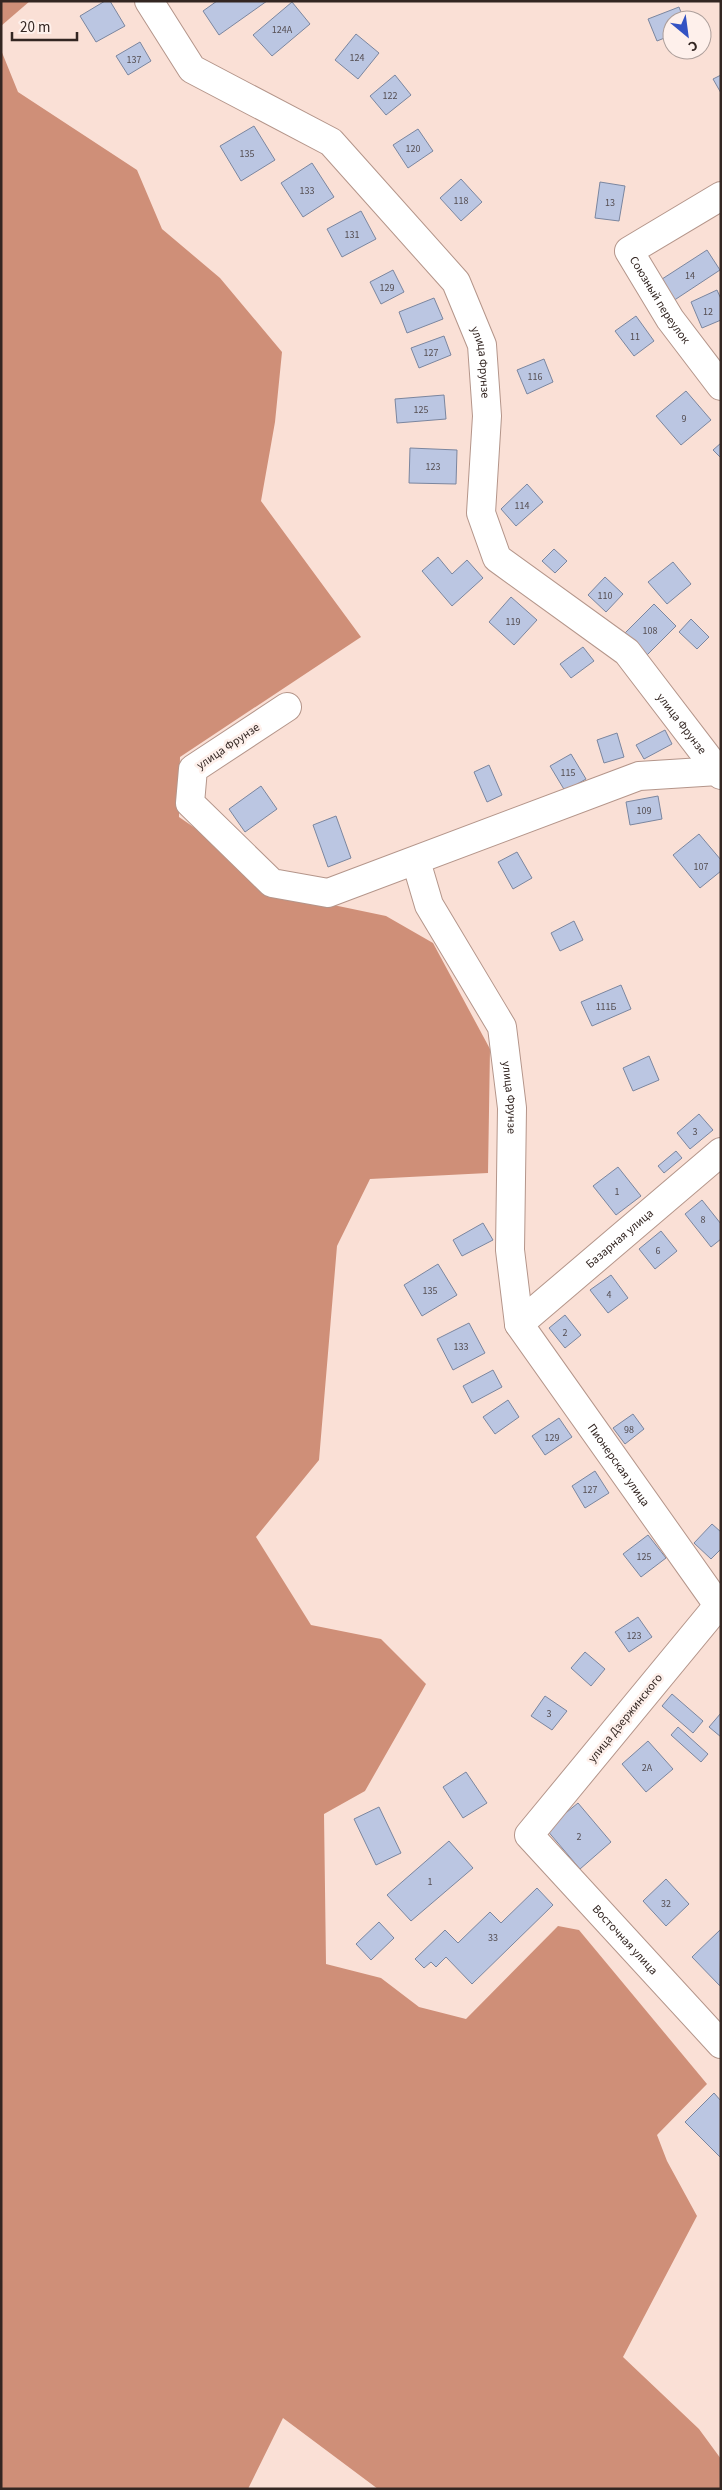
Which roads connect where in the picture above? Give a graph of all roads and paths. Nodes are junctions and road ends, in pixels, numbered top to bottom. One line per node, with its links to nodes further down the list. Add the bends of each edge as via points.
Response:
1 (148, 1): 5 (street, улица Фрунзе, via 192,69 330,142 456,282 482,345 487,416 481,513 497,558 627,652)
2 (721, 196): 3 (street, Союзный переулок, via 629,252 670,319)
3 (721, 386)
4 (287, 707): 6 (street, улица Фрунзе, via 193,769 190,803 272,883 328,893)
5 (719, 773): 6 (street, улица Фрунзе, via 639,776)
6 (416, 861): 8 (street, улица Фрунзе, via 429,905 502,1027 512,1108 510,1250)
7 (721, 1152): 8 (street, Базарная улица)
8 (519, 1324): 9 (street, Пионерская улица)
9 (719, 1604): 10 (street, улица Дзержинского)
10 (529, 1835): 11 (street, Восточная улица)
11 (721, 2044)

